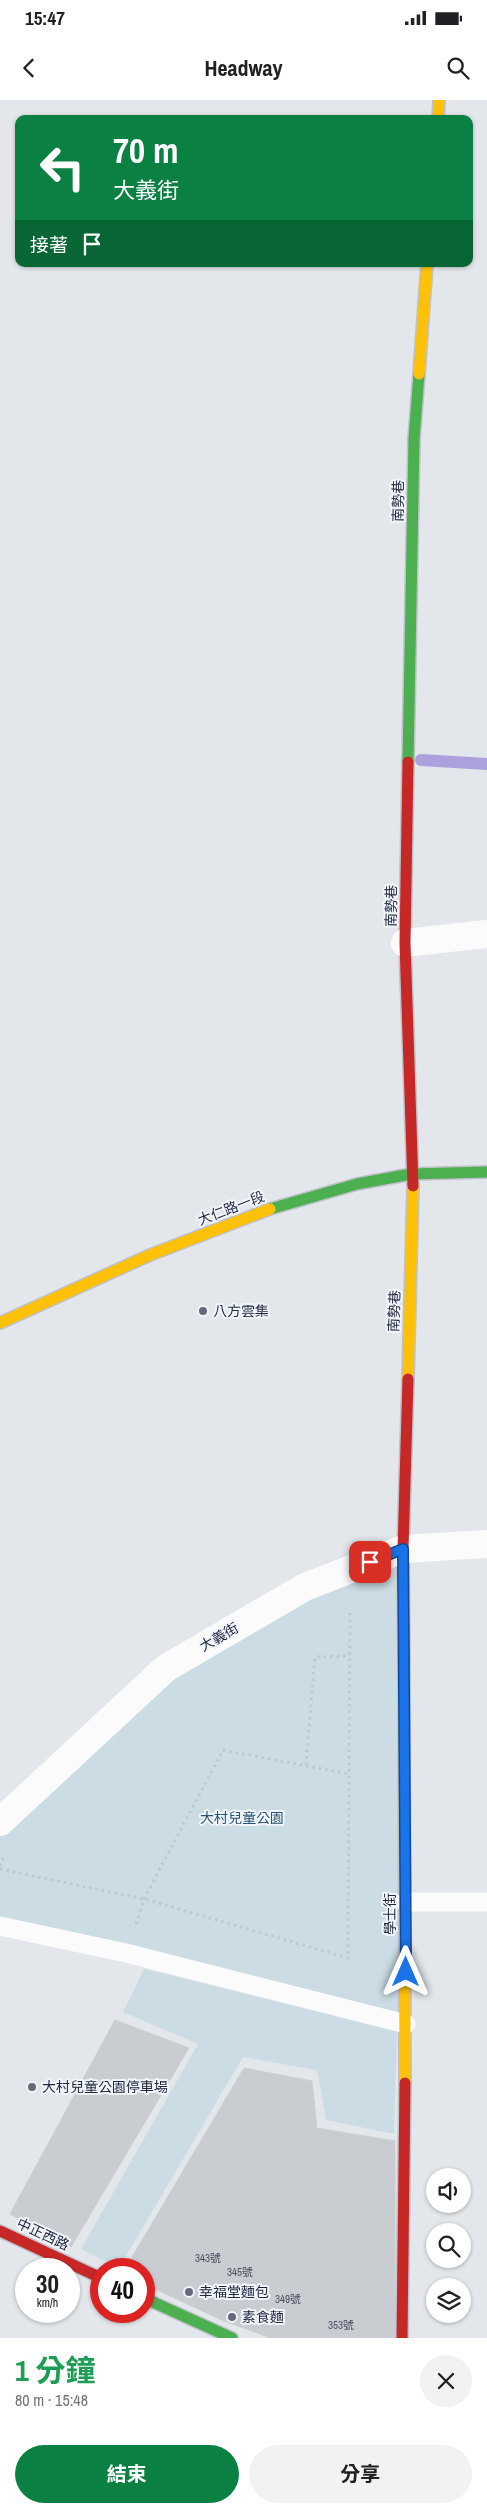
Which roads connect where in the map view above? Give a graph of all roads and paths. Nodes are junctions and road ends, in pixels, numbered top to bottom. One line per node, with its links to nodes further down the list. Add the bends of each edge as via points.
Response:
1 (439, 100): 2 (street)
2 (438, 115)
3 (427, 267): 5 (street, 南勢巷, via 414,439)
4 (487, 934): 5 (street)
5 (405, 943): 7 (street, 南勢巷)
6 (487, 1172): 7 (street, 大仁路一段)
7 (413, 1174): 8 (street, 大仁路一段, via 308,1196 144,1257); 10 (street, 南勢巷)
8 (0, 1323)
9 (487, 1544): 10 (street, 大義街)
10 (403, 1549): 15 (street, 大義街, via 305,1587 166,1668); 19 (street, 學士街)
11 (343, 1612): 12 (path, via 351,1609)
12 (350, 1656): 13 (path, via 315,1657); 14 (path)
13 (306, 1766): 14 (path); 18 (path, via 224,1750)
14 (350, 1774): 18 (path, via 348,1958)
15 (0, 1822)
16 (5, 1853): 17 (path)
17 (0, 1868): 18 (path)
18 (144, 1899)
19 (405, 1902): 20 (lane); 22 (street, 學士街)
20 (487, 1902)
21 (0, 1926): 22 (lane, via 126,1953)
22 (406, 2024): 28 (street, 學士街)
23 (0, 2231): 24 (street, 中正西路)
24 (90, 2273)
25 (155, 2305): 26 (street)
26 (200, 2332): 27 (street)
27 (232, 2338)
28 (402, 2338)

